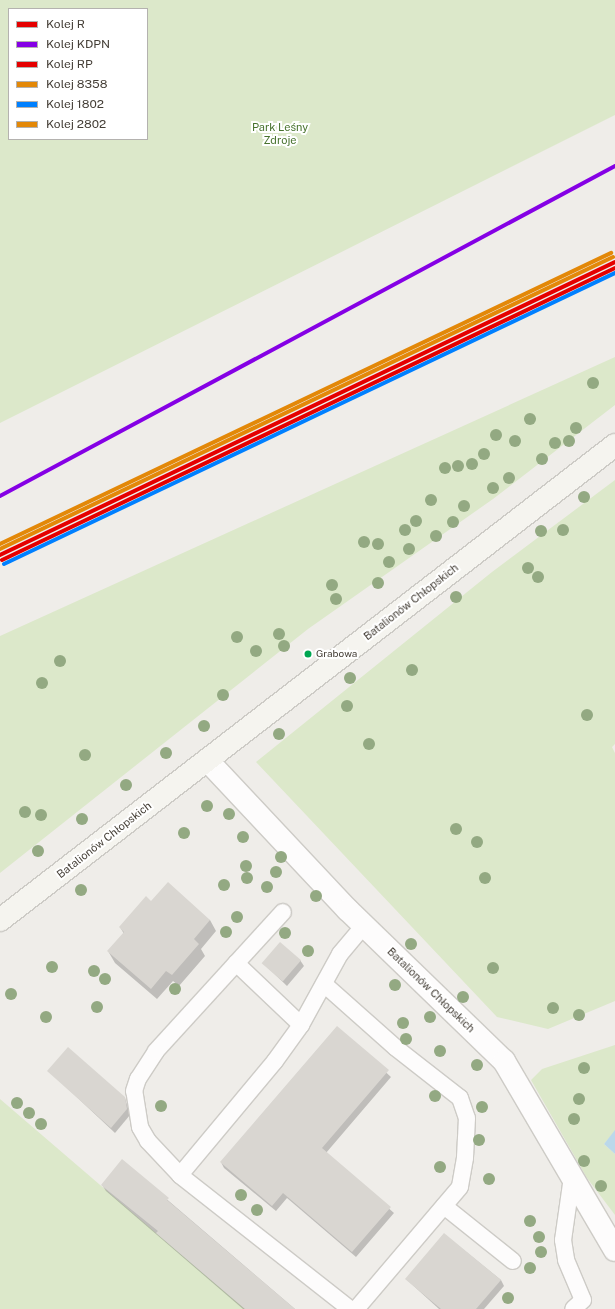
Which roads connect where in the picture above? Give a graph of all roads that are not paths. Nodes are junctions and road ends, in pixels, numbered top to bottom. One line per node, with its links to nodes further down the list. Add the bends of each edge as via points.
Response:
1 (615, 445): 2 (street, Batalionów Chłopskich)
2 (207, 760): 4 (street, Batalionów Chłopskich); 5 (street, Batalionów Chłopskich)
3 (283, 912): 6 (lane)
4 (0, 920)
5 (364, 925): 7 (lane, via 340,954); 10 (street, Batalionów Chłopskich, via 504,1061)
6 (236, 963): 8 (lane); 9 (lane, via 144,1066 134,1091 140,1127 148,1142)
7 (324, 984): 8 (lane); 11 (lane, via 396,1048 460,1098 467,1118 466,1158 460,1187)
8 (301, 1025): 9 (lane, via 275,1061)
9 (180, 1174): 14 (lane)
10 (572, 1177): 12 (street, Batalionów Chłopskich); 16 (lane, via 563,1240 566,1260 583,1300)
11 (444, 1206): 13 (lane); 15 (lane)
12 (615, 1250)
13 (513, 1261)
14 (350, 1309)
15 (356, 1309)
16 (573, 1309)

